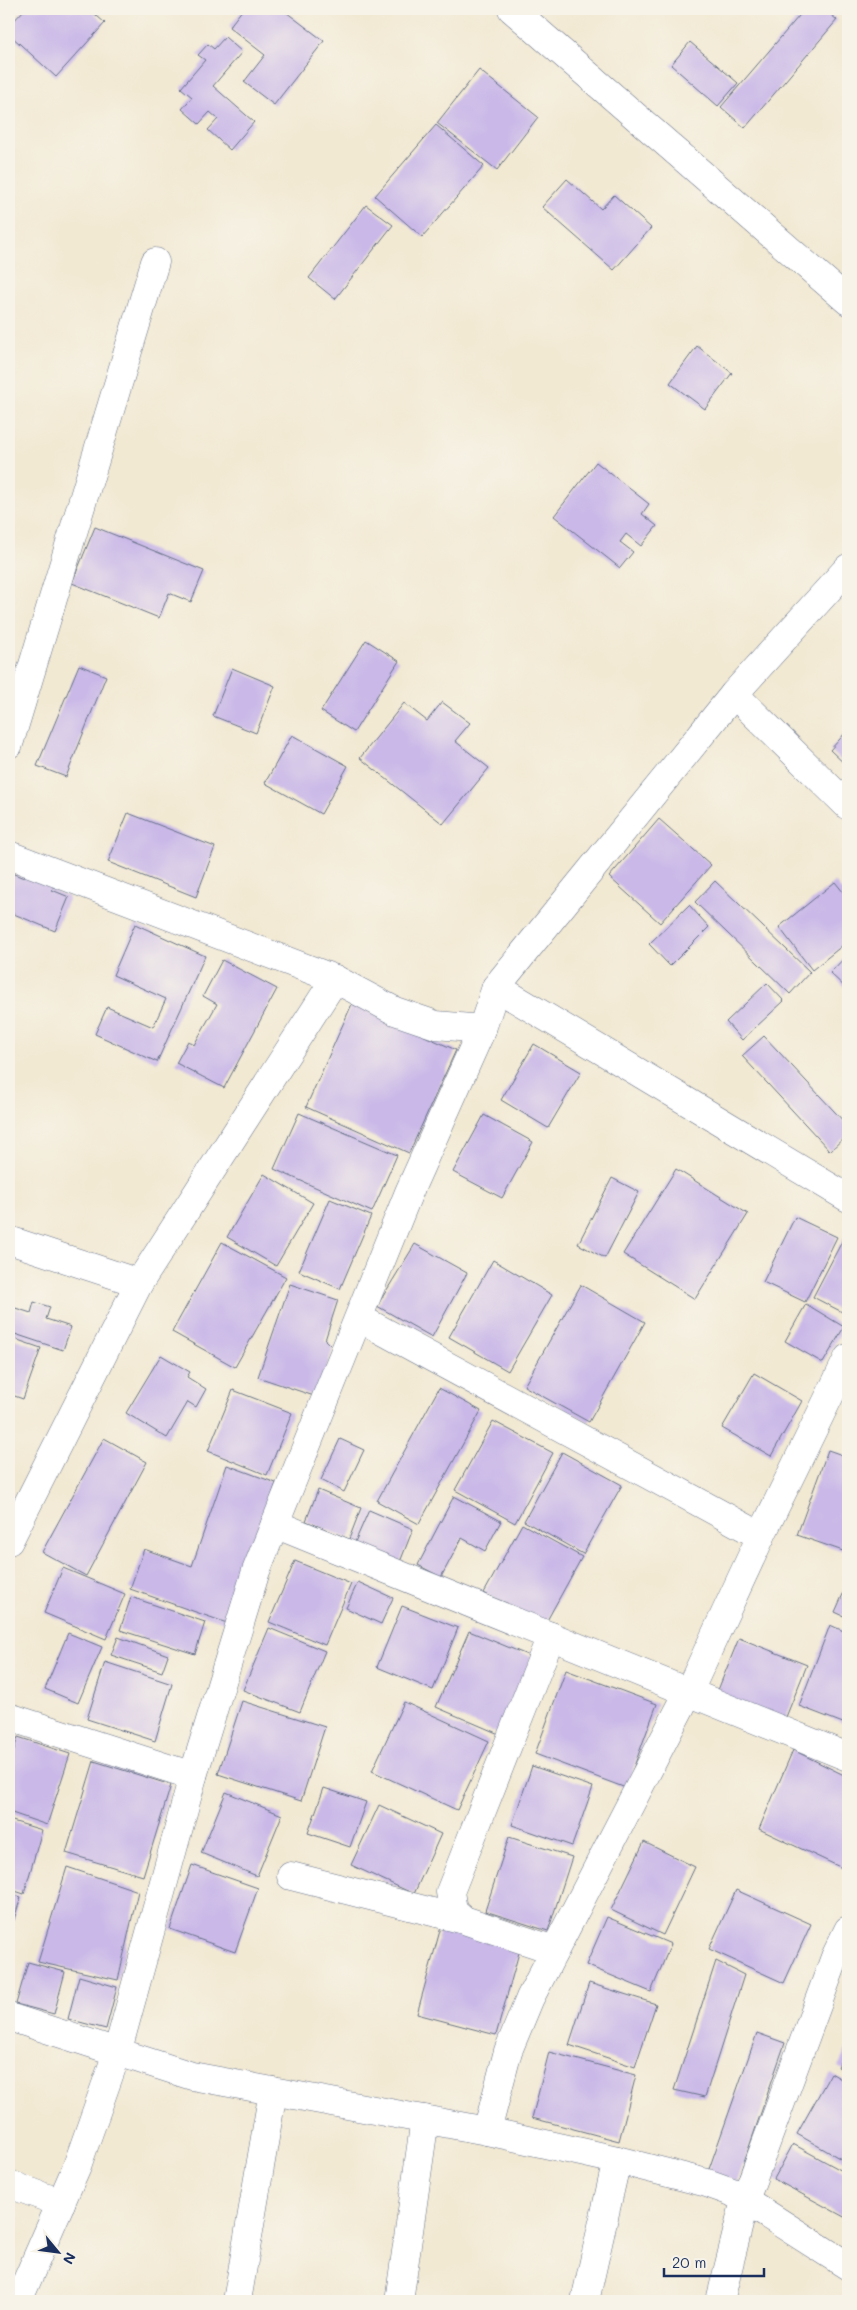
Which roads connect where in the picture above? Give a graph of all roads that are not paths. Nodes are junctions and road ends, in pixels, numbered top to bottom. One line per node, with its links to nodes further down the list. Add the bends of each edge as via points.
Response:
1 (512, 9): 3 (street)
2 (155, 262): 6 (street)
3 (848, 301)
4 (848, 568): 5 (street)
5 (734, 694): 7 (street); 10 (street)
6 (9, 744)
7 (848, 806)
8 (9, 855): 9 (street)
9 (335, 978): 11 (street, via 395,1011 436,1024); 14 (street)
10 (496, 987): 11 (street); 12 (street)
11 (482, 1030): 15 (street, via 409,1192)
12 (848, 1198)
13 (9, 1240): 14 (street)
14 (139, 1283): 19 (street)
15 (359, 1318): 17 (street); 18 (street)
16 (845, 1374): 18 (street)
17 (275, 1524): 20 (street); 24 (street, via 256,1571)
18 (761, 1536): 21 (street)
19 (9, 1541)
20 (551, 1636): 21 (street); 26 (street, via 450,1892 453,1910)
21 (689, 1691): 23 (street); 28 (street)
22 (9, 1716): 24 (street)
23 (848, 1757)
24 (193, 1776): 30 (street)
25 (291, 1876): 26 (street)
26 (464, 1920): 28 (street)
27 (848, 1930): 36 (street)
28 (554, 1950): 33 (street, via 508,2051)
29 (9, 2017): 30 (street)
30 (117, 2053): 31 (street, via 192,2076); 37 (street)
31 (273, 2091): 32 (street); 40 (street)
32 (425, 2119): 33 (street); 41 (street)
33 (487, 2131): 34 (street)
34 (617, 2160): 36 (street, via 707,2183); 42 (street)
35 (9, 2184): 37 (street)
36 (744, 2200): 38 (street); 43 (street)
37 (61, 2203): 39 (street)
38 (848, 2266)
39 (18, 2301)
40 (237, 2301)
41 (399, 2301)
42 (585, 2301)
43 (720, 2301)

